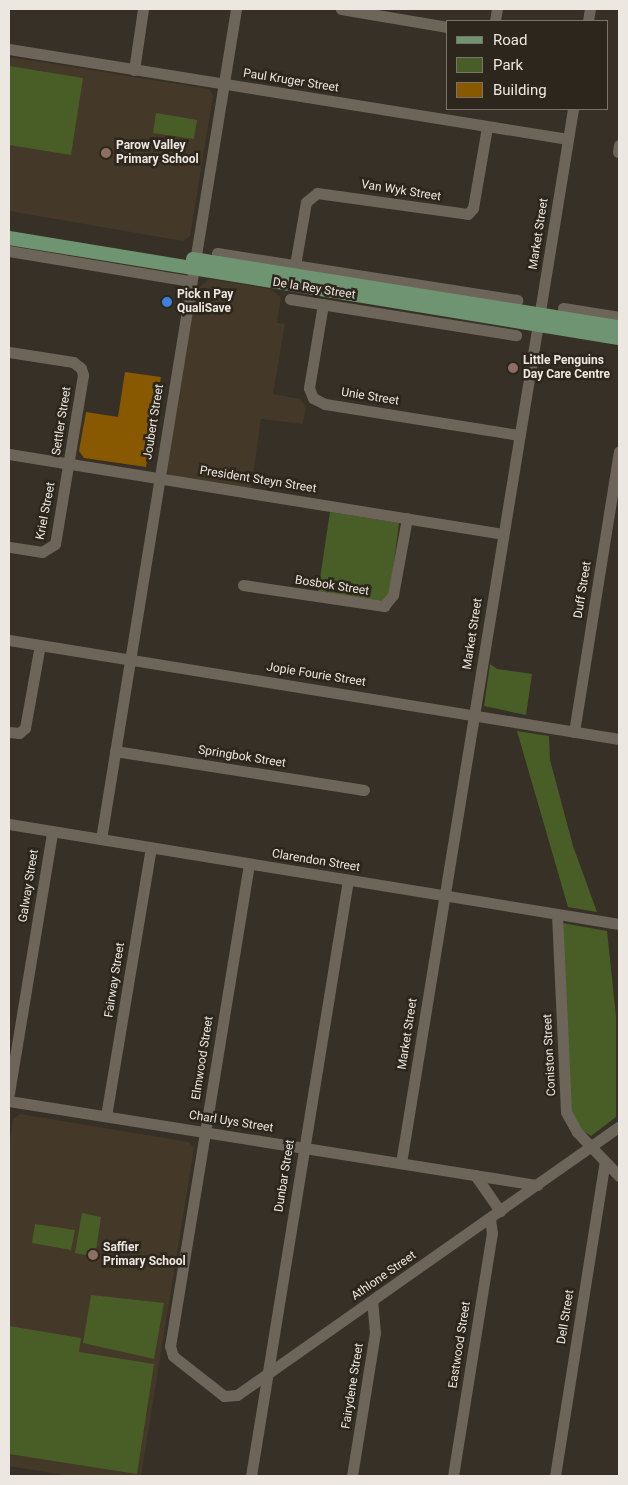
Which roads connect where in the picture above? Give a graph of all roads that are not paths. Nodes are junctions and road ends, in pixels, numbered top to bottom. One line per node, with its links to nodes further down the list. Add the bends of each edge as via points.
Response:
1 (143, 9): 6 (street)
2 (236, 9): 7 (street, Joubert Street)
3 (341, 9): 4 (street)
4 (446, 27)
5 (9, 49): 6 (street, Paul Kruger Street)
6 (134, 70): 7 (street, Paul Kruger Street)
7 (224, 84): 9 (street, Paul Kruger Street); 16 (street, Joubert Street)
8 (574, 110): 10 (street, Market Street)
9 (487, 127): 10 (street, Paul Kruger Street); 15 (street, Van Wyk Street, via 473,208 468,214 317,193 306,202)
10 (568, 139): 22 (street, Market Street)
11 (9, 230): 16 (main road, De la Rey Street)
12 (9, 238): 16 (main road, De la Rey Street)
13 (9, 251): 16 (street, De la Rey Street)
14 (217, 252): 15 (street, De la Rey Street)
15 (296, 266): 18 (street, De la Rey Street)
16 (193, 269): 22 (main road, De la Rey Street); 31 (street, Joubert Street)
17 (290, 299): 19 (street, De la Rey Street)
18 (517, 300)
19 (323, 304): 24 (street, De la Rey Street); 27 (street, Unie Street, via 309,388 313,398 325,404)
20 (563, 308): 21 (street)
21 (619, 317)
22 (539, 319): 23 (main road, De la Rey Street); 25 (main road, De la Rey Street); 27 (street, Market Street)
23 (619, 327)
24 (516, 335)
25 (619, 338)
26 (9, 352): 30 (street, Settler Street, via 73,362 81,368)
27 (519, 435): 33 (street, Market Street)
28 (619, 452): 41 (street, Duff Street)
29 (9, 454): 30 (street, President Steyn Street)
30 (69, 464): 31 (street, President Steyn Street); 34 (street, Kriel Street, via 53,547 42,552)
31 (159, 478): 32 (street, President Steyn Street); 38 (street, Joubert Street)
32 (407, 518): 33 (street, President Steyn Street); 35 (street, Bosbok Street, via 393,595 384,606)
33 (503, 534): 39 (street, Market Street)
34 (9, 547)
35 (243, 585)
36 (9, 640): 37 (street, Jopie Fourie Street)
37 (40, 645): 38 (street, Jopie Fourie Street); 40 (street, via 26,728 19,733)
38 (130, 659): 39 (street, Jopie Fourie Street); 43 (street, Joubert Street)
39 (474, 714): 41 (street, Jopie Fourie Street); 51 (street, Market Street)
40 (9, 732)
41 (574, 732): 42 (street, Jopie Fourie Street)
42 (619, 739)
43 (115, 750): 44 (street, Springbok Street); 47 (street, Joubert Street)
44 (364, 790)
45 (9, 824): 46 (street, Clarendon Street)
46 (52, 832): 47 (street, Clarendon Street); 54 (street, Galway Street)
47 (101, 840): 48 (street, Clarendon Street)
48 (151, 848): 49 (street, Clarendon Street); 56 (street, Fairway Street)
49 (249, 864): 50 (street, Clarendon Street); 58 (street, Elmwood Street)
50 (348, 880): 51 (street, Clarendon Street); 60 (street, Dunbar Street)
51 (444, 896): 52 (street, Clarendon Street); 62 (street, Market Street)
52 (557, 914): 53 (street, Clarendon Street); 59 (street, Coniston Street, via 566,1112 573,1127)
53 (619, 924)
54 (9, 1093)
55 (9, 1100): 56 (street, Charl Uys Street)
56 (106, 1116): 58 (street, Charl Uys Street)
57 (619, 1127): 59 (street, Athlone Street)
58 (205, 1132): 60 (street, Charl Uys Street); 69 (street, Elmwood Street)
59 (591, 1147): 61 (street, Coniston Street); 65 (street, Athlone Street)
60 (304, 1148): 62 (street, Charl Uys Street); 70 (street, Dunbar Street)
61 (605, 1162): 64 (street, Coniston Street); 74 (street, Dell Street)
62 (401, 1164): 63 (street, Charl Uys Street)
63 (475, 1175): 65 (street, Charl Uys Street); 66 (street)
64 (619, 1176)
65 (537, 1185): 66 (street, Athlone Street)
66 (500, 1211): 67 (street, Athlone Street)
67 (490, 1218): 68 (street, Athlone Street); 73 (street, Eastwood Street, via 492,1233)
68 (372, 1301): 70 (street, Athlone Street); 72 (street, Fairydene Street, via 375,1333)
69 (170, 1346): 70 (street, Athlone Street, via 173,1356 227,1397 235,1397)
70 (268, 1374): 71 (street, Dunbar Street)
71 (251, 1476)
72 (352, 1476)
73 (453, 1476)
74 (555, 1476)

